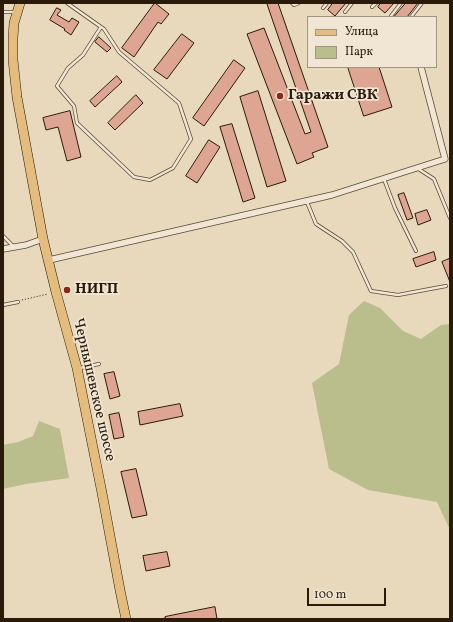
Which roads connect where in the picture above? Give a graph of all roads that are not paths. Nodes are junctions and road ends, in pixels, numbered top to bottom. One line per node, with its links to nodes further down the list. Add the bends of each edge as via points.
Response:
1 (67, 3): 16 (lane)
2 (292, 3): 3 (lane)
3 (299, 3)
4 (328, 3): 11 (lane)
5 (352, 3): 13 (lane)
6 (376, 3): 10 (lane)
7 (401, 3): 14 (lane)
8 (422, 3): 15 (lane)
9 (18, 7): 12 (lane); 23 (main road, Чернышевское шоссе, via 12,38 12,60)
10 (372, 7)
11 (323, 8)
12 (3, 12)
13 (345, 12)
14 (391, 16)
15 (412, 16)
16 (101, 27): 16 (lane, via 119,52 179,102 190,139 173,168 150,180 134,177 77,122 74,106 57,86 68,68 83,55)
17 (421, 68): 18 (street, via 444,159)
18 (416, 168): 19 (street); 21 (lane, via 434,179)
19 (384, 178): 20 (street); 26 (lane)
20 (306, 201): 27 (street); 28 (lane, via 316,224 342,241 353,252 371,291 398,295)
21 (450, 218)
22 (3, 236): 24 (lane)
23 (43, 239): 24 (street); 27 (main road, Чернышевское шоссе)
24 (14, 247): 25 (street)
25 (3, 249)
26 (416, 251)
27 (49, 260): 32 (main road, Чернышевское шоссе)
28 (446, 286)
29 (18, 302): 30 (lane)
30 (3, 305)
31 (99, 364): 32 (lane)
32 (77, 368): 33 (main road, Чернышевское шоссе)
33 (126, 619)

